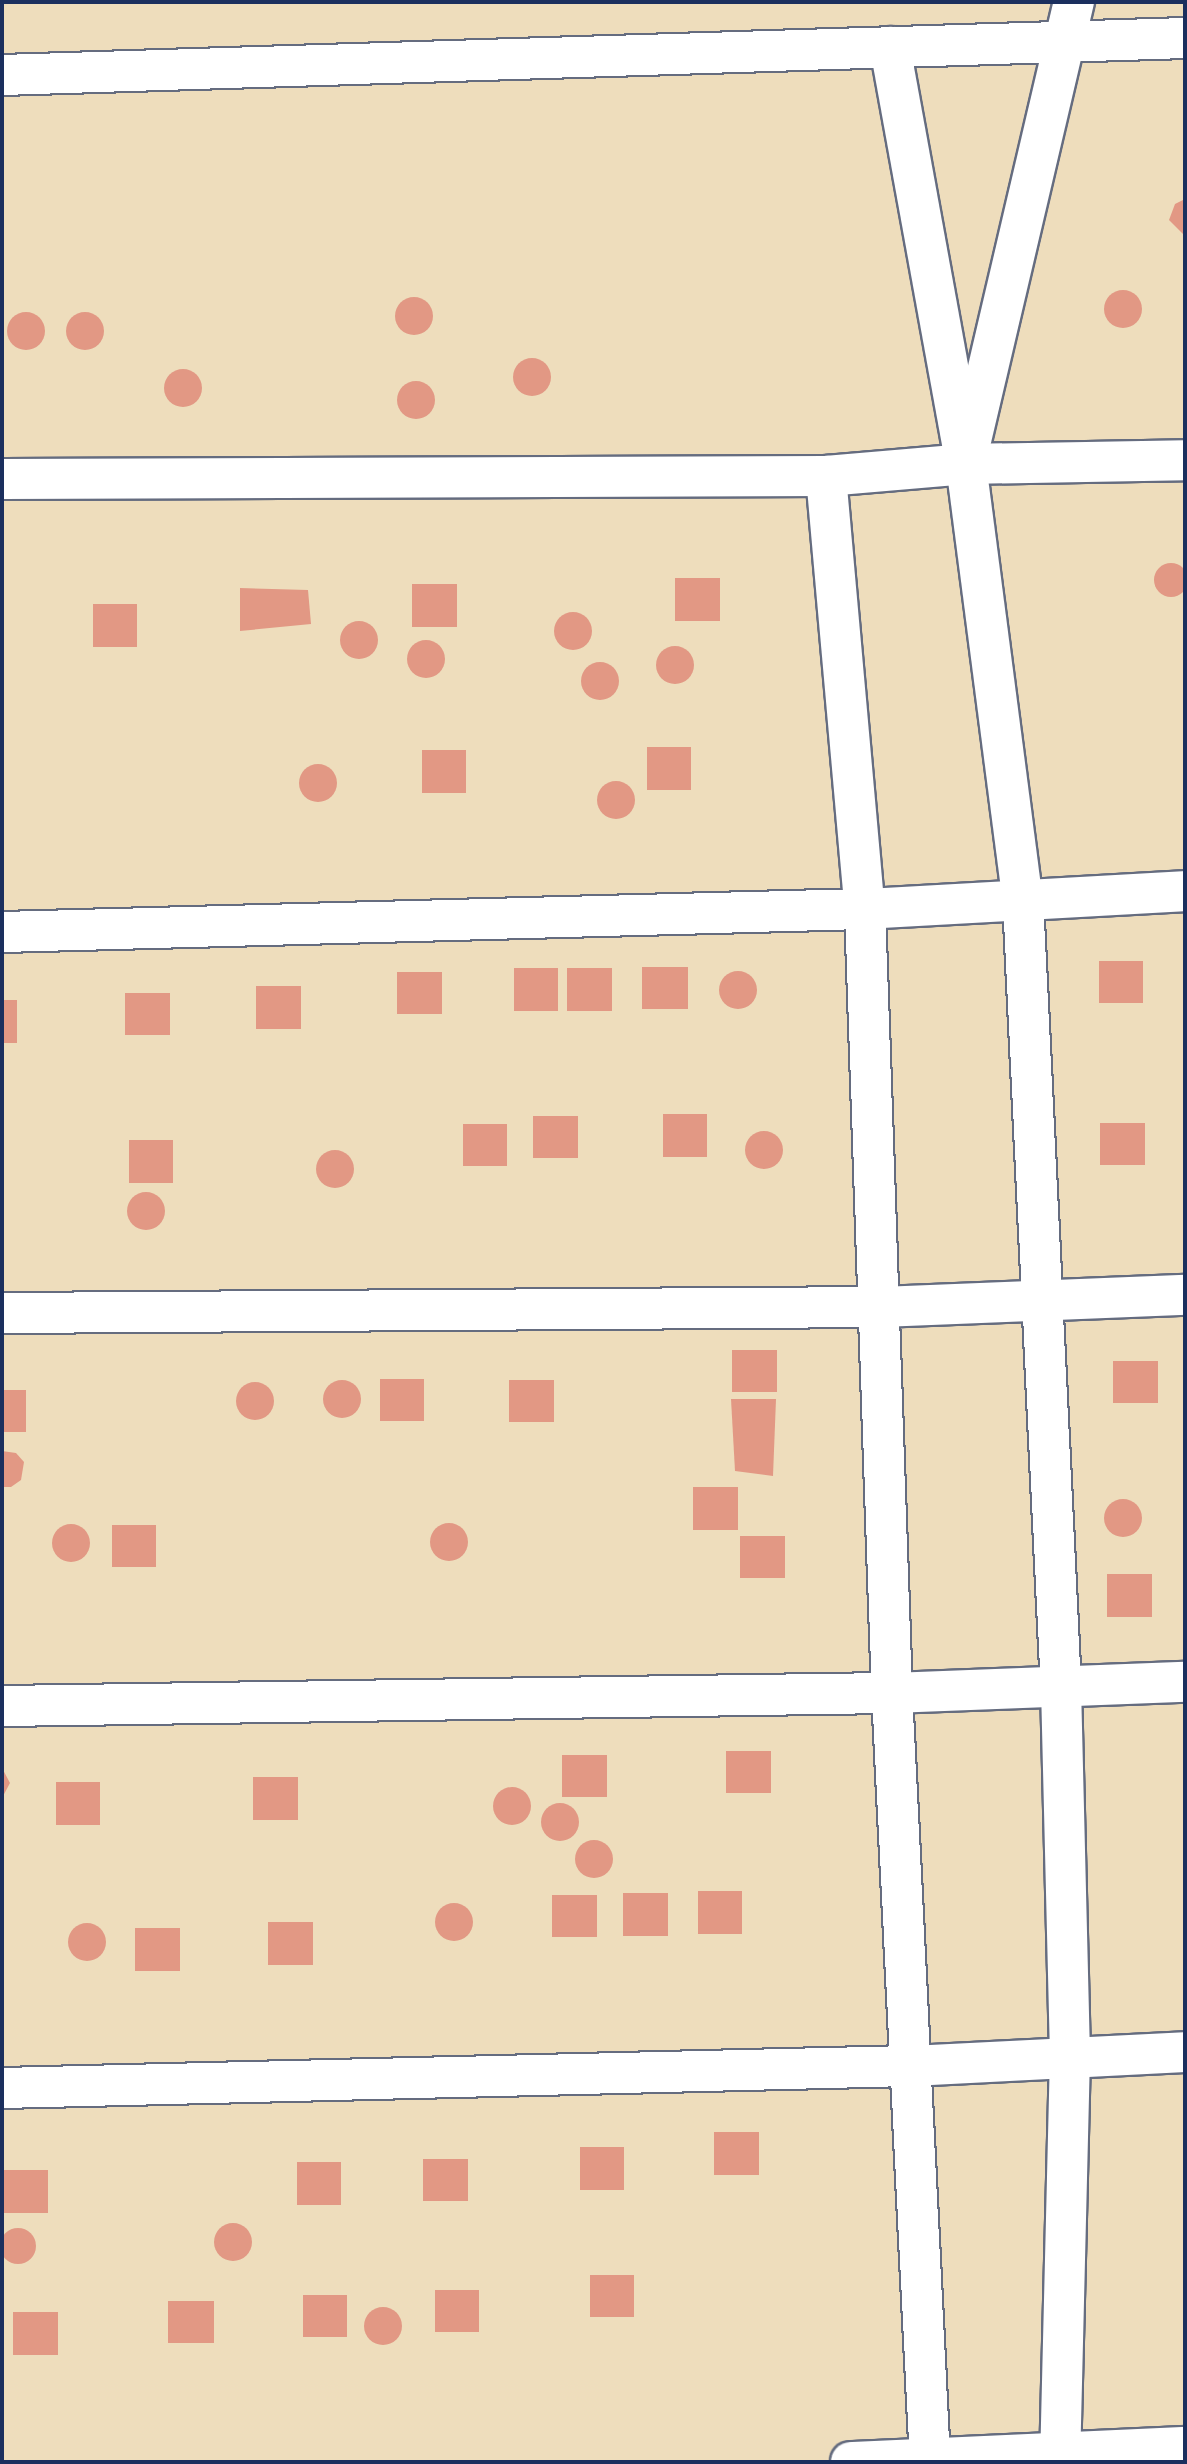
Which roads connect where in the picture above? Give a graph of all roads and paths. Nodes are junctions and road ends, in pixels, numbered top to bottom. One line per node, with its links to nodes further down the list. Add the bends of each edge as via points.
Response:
1 (1074, 2): 3 (street)
2 (1185, 38): 3 (street)
3 (1062, 42): 4 (street); 7 (street)
4 (890, 47): 5 (street); 7 (street)
5 (2, 75)
6 (1185, 460): 7 (street)
7 (966, 464): 8 (street); 11 (street)
8 (826, 476): 9 (street); 12 (street)
9 (2, 479)
10 (1185, 891): 11 (street)
11 (1023, 900): 12 (street); 15 (street)
12 (865, 909): 13 (street); 16 (street)
13 (2, 932)
14 (1185, 1295): 15 (street)
15 (1045, 1299): 16 (street); 19 (street)
16 (882, 1307): 17 (street); 20 (street)
17 (2, 1313)
18 (1185, 1682): 19 (street)
19 (1061, 1687): 20 (street); 23 (street)
20 (892, 1693): 21 (street); 24 (street)
21 (2, 1706)
22 (1185, 2052): 23 (street)
23 (1070, 2055): 24 (street); 27 (street)
24 (911, 2066): 25 (street); 28 (street)
25 (2, 2088)
26 (1185, 2447): 27 (street)
27 (1059, 2456): 28 (street)
28 (930, 2460): 29 (street)
29 (851, 2462)

